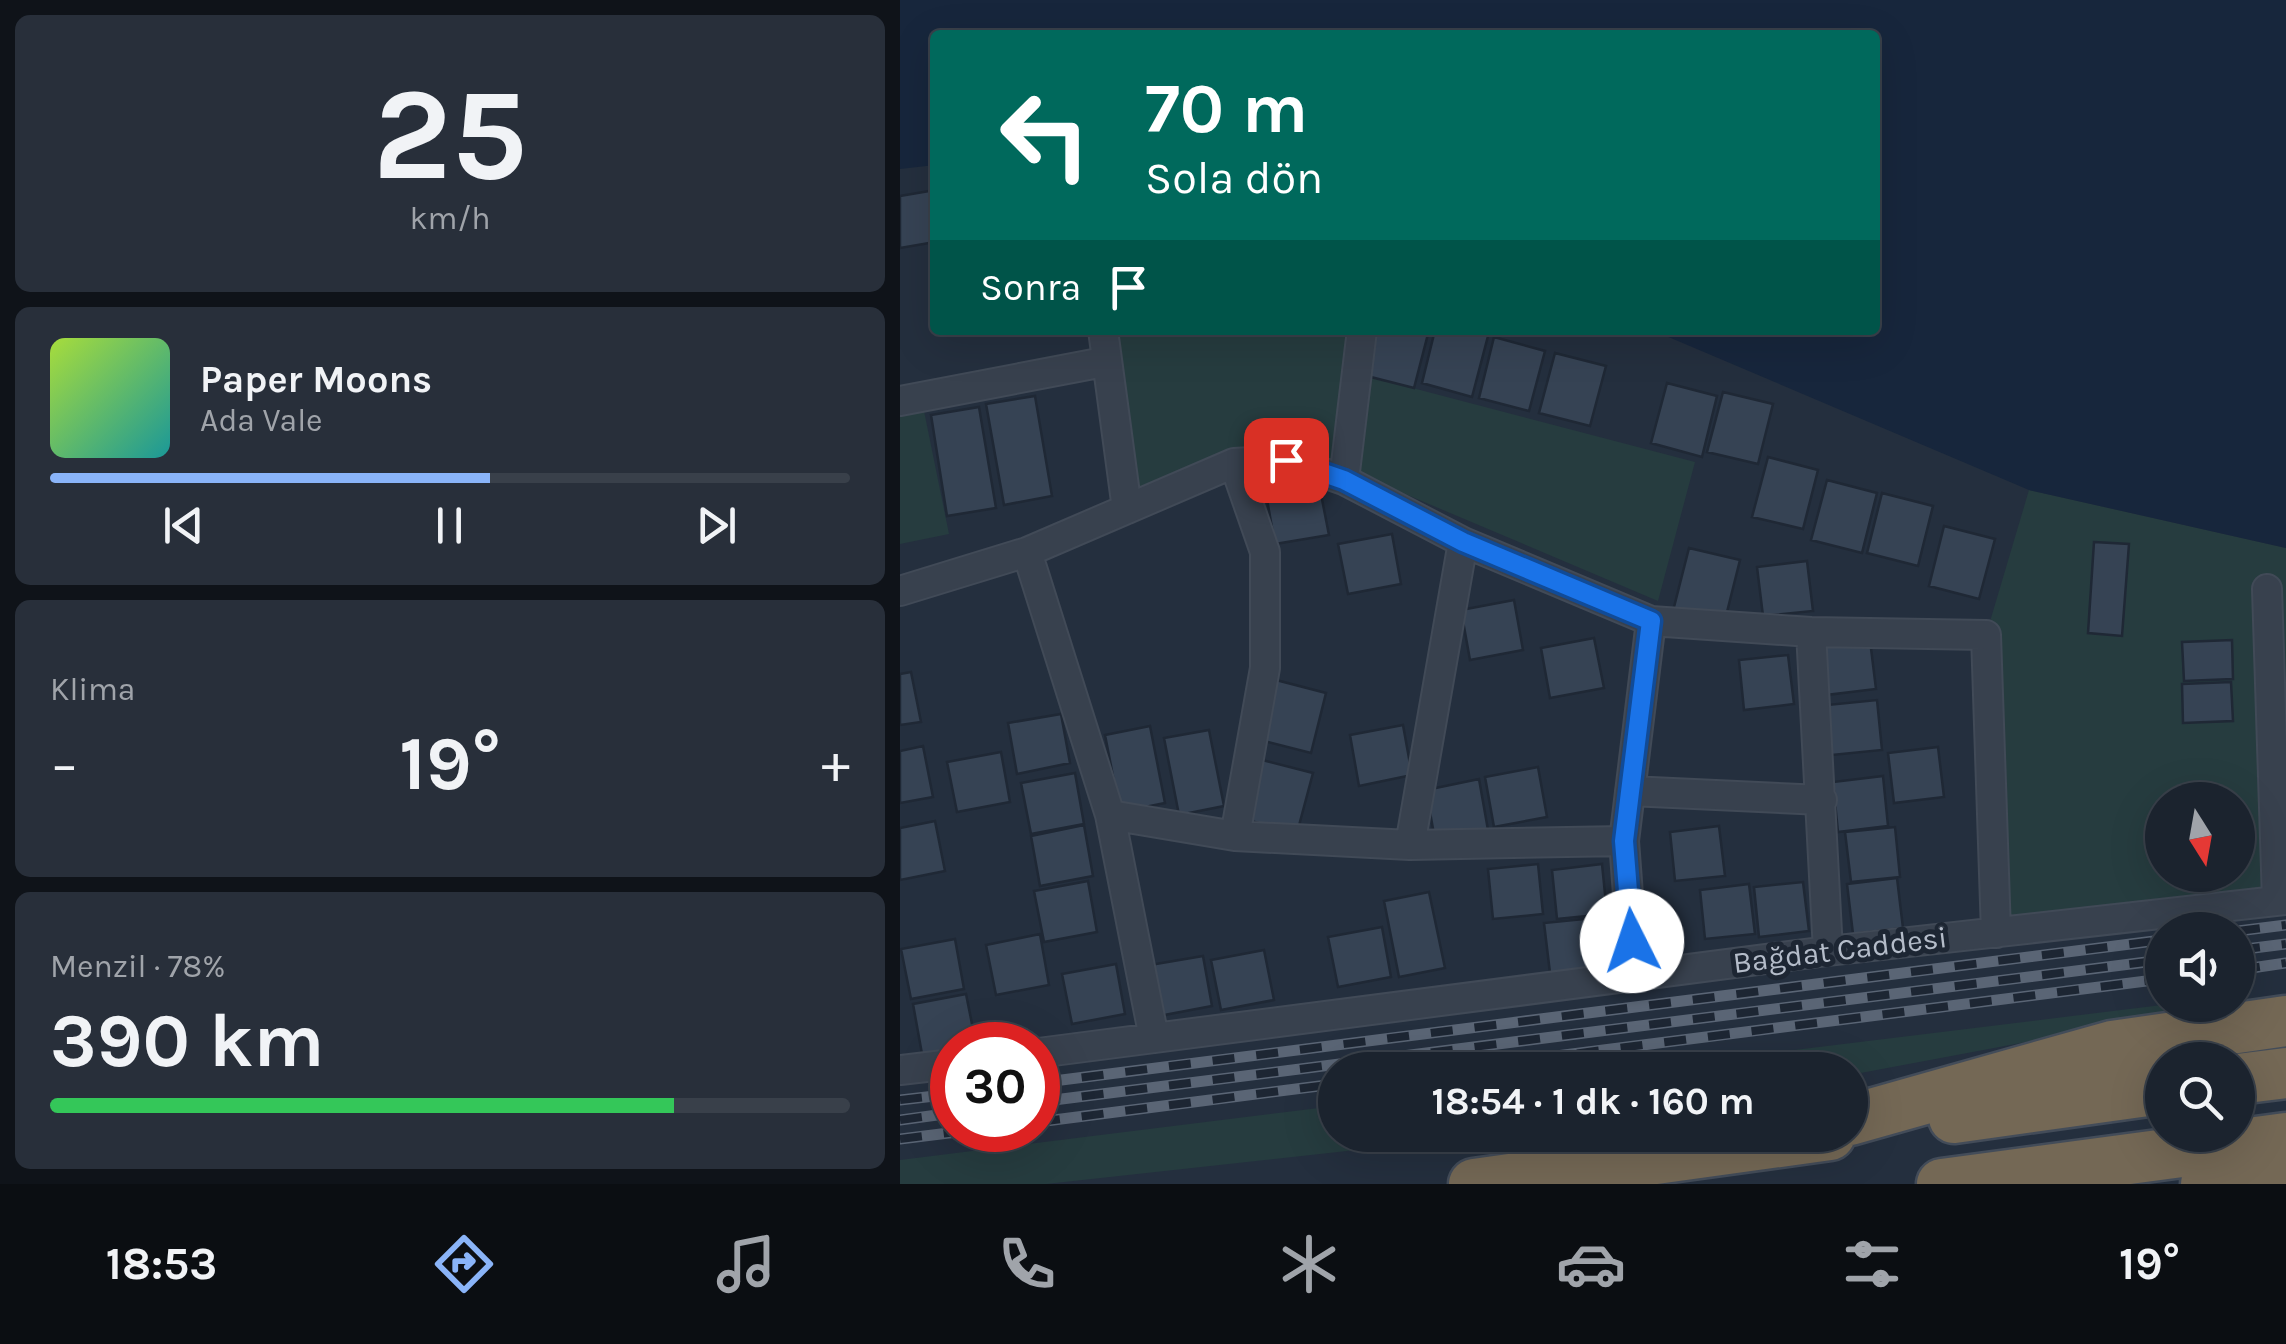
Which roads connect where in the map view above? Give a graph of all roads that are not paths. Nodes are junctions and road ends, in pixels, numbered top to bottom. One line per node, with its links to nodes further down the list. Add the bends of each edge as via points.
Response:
1 (1103, 335): 3 (street)
2 (1361, 335): 6 (street)
3 (1104, 362): 4 (street); 7 (street)
4 (900, 401)
5 (1234, 463): 6 (street, via 1286,460); 7 (street); 17 (street, via 1265,552 1265,668)
6 (1344, 480): 8 (street)
7 (1127, 509): 9 (street)
8 (1463, 542): 12 (street); 19 (street)
9 (1026, 552): 11 (street); 16 (street)
10 (2267, 589): 20 (street)
11 (900, 591)
12 (1651, 621): 13 (street); 14 (street)
13 (1810, 632): 15 (street); 21 (street, via 1986,635)
14 (1630, 790): 15 (street); 18 (street)
15 (1822, 800): 22 (street)
16 (1110, 815): 17 (street); 25 (street)
17 (1235, 836): 19 (street)
18 (1624, 841): 19 (street); 23 (street)
19 (1410, 845)
20 (2281, 901): 21 (street, Bağdat Caddesi)
21 (1996, 933): 22 (street, Bağdat Caddesi)
22 (1828, 951): 23 (street, Bağdat Caddesi)
23 (1634, 975): 25 (street, Bağdat Caddesi)
24 (2286, 1021): 32 (highway, via 2112,1046)
25 (1154, 1038): 26 (street, Bağdat Caddesi)
26 (1060, 1049)
27 (930, 1067): 28 (street)
28 (900, 1070)
29 (2286, 1073): 30 (highway)
30 (2255, 1078)
31 (2145, 1092): 33 (highway)
32 (1868, 1115)
33 (1868, 1130)
34 (2286, 1138): 38 (highway)
35 (1694, 1152): 37 (highway)
36 (2286, 1175): 39 (highway)
37 (1474, 1184)
38 (1942, 1184)
39 (2206, 1184)

